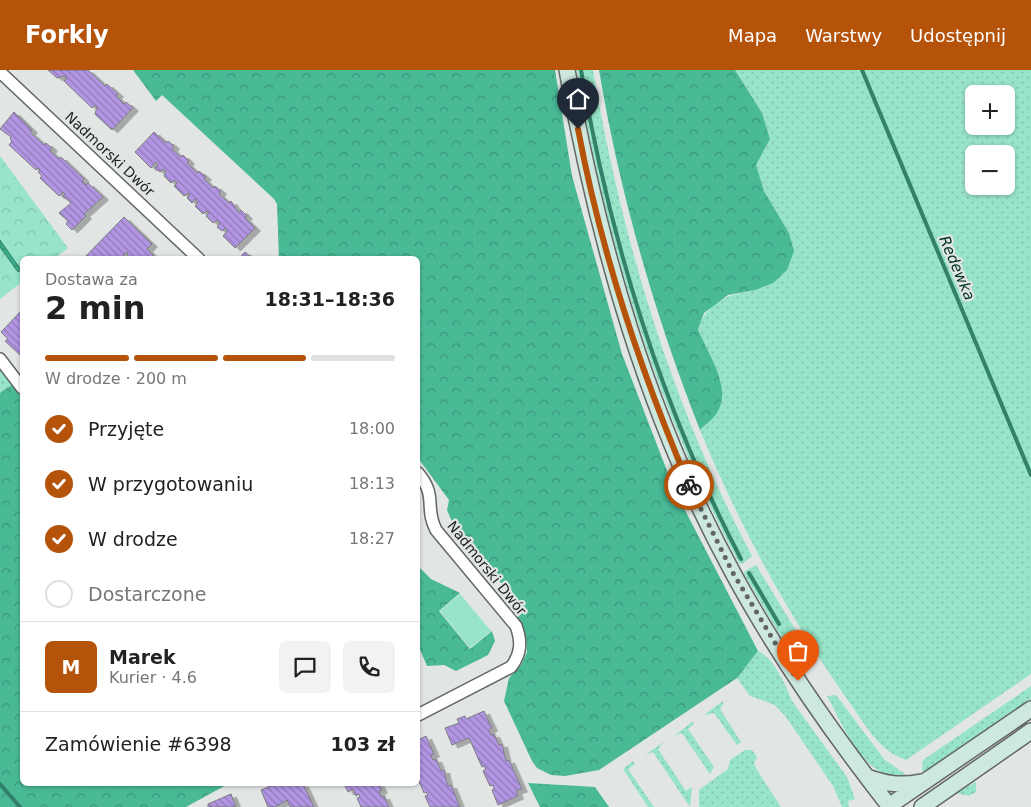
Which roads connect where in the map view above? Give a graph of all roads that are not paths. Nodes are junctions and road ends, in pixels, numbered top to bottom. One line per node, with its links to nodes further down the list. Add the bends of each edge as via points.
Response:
1 (567, 70): 10 (main road, via 606,254 635,350 672,445 708,526 767,632)
2 (0, 72): 3 (street, Nadmorski Dwór)
3 (196, 256)
4 (0, 359): 5 (street)
5 (20, 385)
6 (420, 477): 8 (street, Nadmorski Dwór, via 430,492 431,518 436,530 516,626 521,644 520,653 511,667)
7 (1031, 709): 11 (main road)
8 (420, 714)
9 (1031, 731): 13 (main road)
10 (867, 777): 11 (main road, via 903,786); 12 (main road)
11 (924, 782): 12 (main road)
12 (890, 806)
13 (922, 807)

